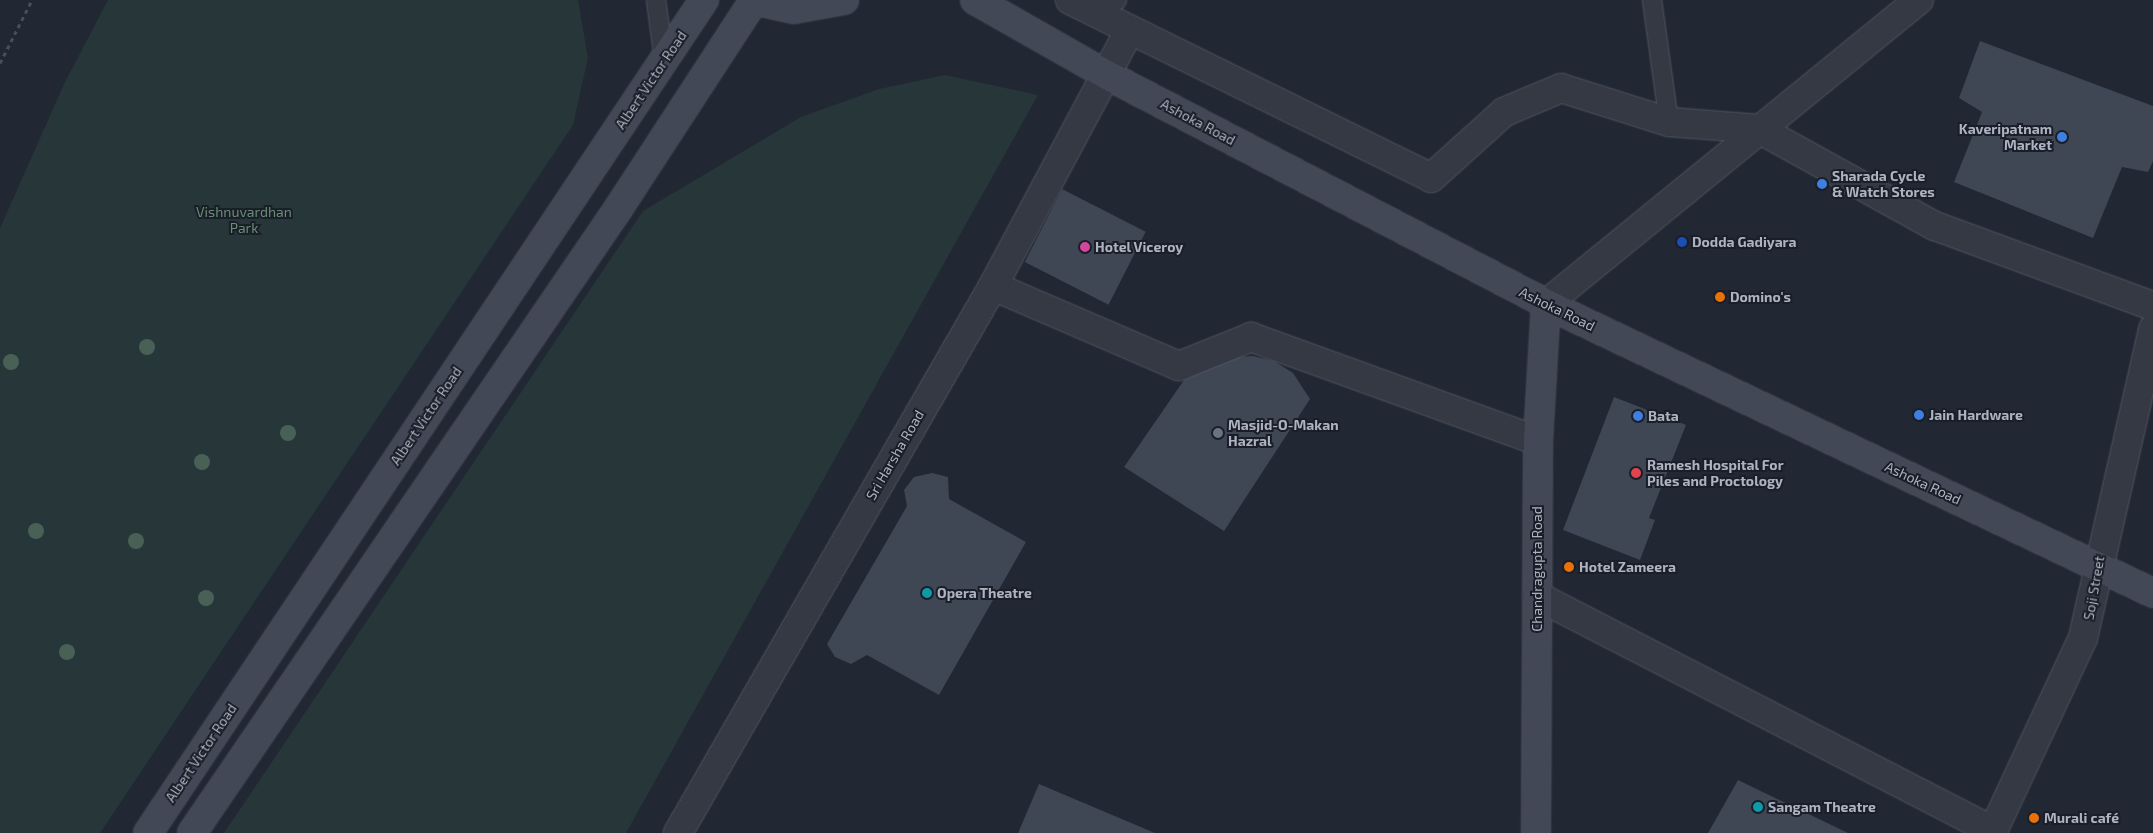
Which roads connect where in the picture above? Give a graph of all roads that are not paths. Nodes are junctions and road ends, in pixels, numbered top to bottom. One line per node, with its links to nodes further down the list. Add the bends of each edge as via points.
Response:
1 (656, 0): 11 (lane)
2 (704, 0): 11 (main road, Albert Victor Road)
3 (754, 0): 4 (main road, via 794,9); 25 (main road, via 618,209)
4 (844, 0)
5 (975, 0): 12 (main road, Ashoka Road)
6 (1070, 0): 9 (street)
7 (1652, 0): 13 (lane)
8 (1920, 0): 14 (street)
9 (1108, 7): 10 (street)
10 (1129, 31): 12 (street, Sri Harsha Road); 13 (street, via 1431,178 1504,112 1560,88)
11 (664, 60): 24 (main road, Albert Victor Road)
12 (1107, 75): 15 (street, Sri Harsha Road); 16 (main road, Ashoka Road)
13 (1669, 122): 14 (street)
14 (1759, 129): 16 (street); 17 (street, via 1935,226)
15 (993, 286): 19 (street, via 1179,366 1251,337); 26 (street, Sri Harsha Road)
16 (1546, 304): 19 (main road, Chandragupta Road); 20 (main road, Ashoka Road)
17 (2153, 306)
18 (2153, 329): 20 (street, Soji Street)
19 (1538, 441): 22 (main road, Chandragupta Road)
20 (2097, 567): 21 (main road, Ashoka Road); 23 (street, Soji Street, via 2093,606 2084,638)
21 (2153, 593)
22 (1537, 596): 23 (street); 27 (main road, Chandragupta Road)
23 (1992, 832)
24 (148, 833)
25 (192, 833)
26 (678, 833)
27 (1536, 833)

